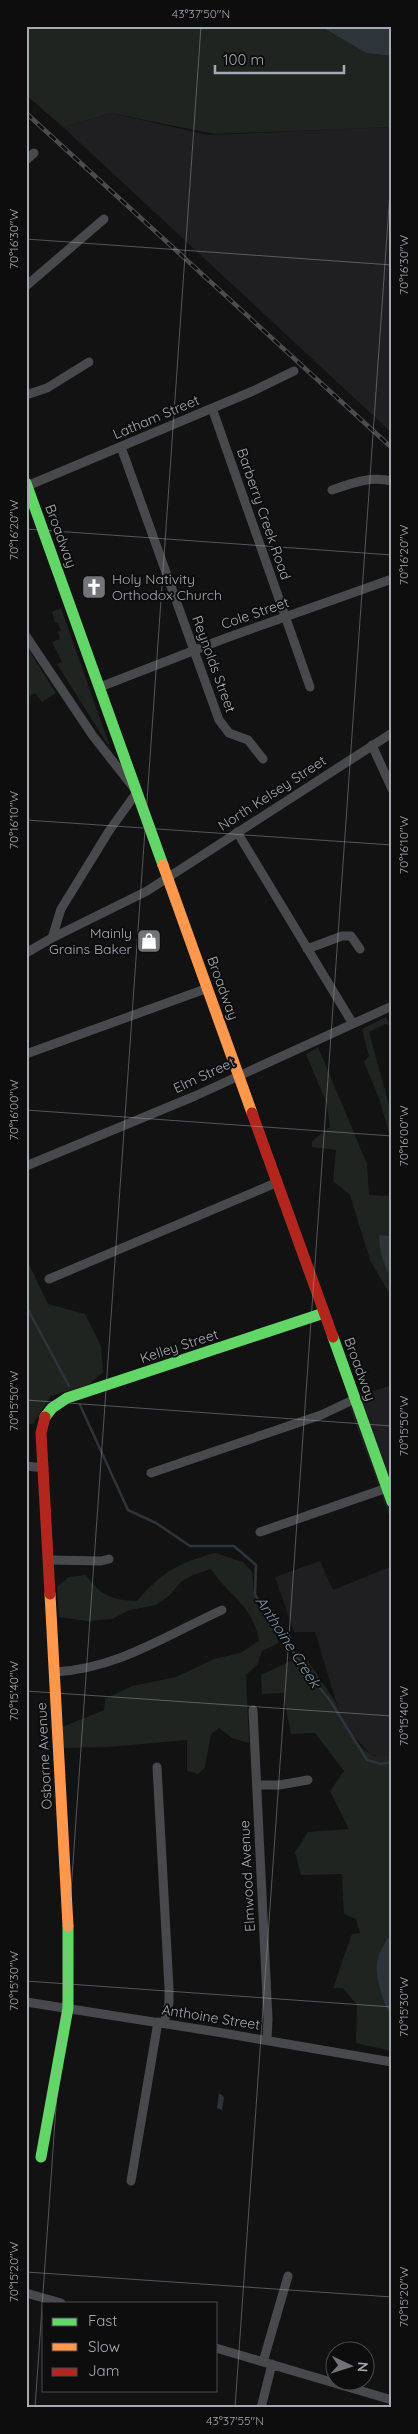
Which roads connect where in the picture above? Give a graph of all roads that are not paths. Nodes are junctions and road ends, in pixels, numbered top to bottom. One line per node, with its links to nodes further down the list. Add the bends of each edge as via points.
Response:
1 (34, 153): 2 (street)
2 (26, 160)
3 (104, 219): 4 (street)
4 (26, 286)
5 (89, 362): 7 (street, via 47,388)
6 (294, 371): 8 (street, Latham Street)
7 (26, 395)
8 (212, 408): 9 (street, Latham Street); 14 (street, Barberry Creek Road)
9 (121, 446): 11 (street, Latham Street); 16 (street, Reynolds Street)
10 (392, 481): 12 (street, via 380,478 361,480)
11 (27, 485): 17 (main road, Broadway)
12 (332, 490)
13 (392, 580): 14 (street, Cole Street)
14 (286, 617): 16 (street, Cole Street); 18 (street, Barberry Creek Road)
15 (26, 636): 23 (street, via 93,736)
16 (195, 650): 17 (street, Cole Street); 21 (street, Reynolds Street, via 222,724 229,732 248,740)
17 (100, 687): 23 (main road, Broadway)
18 (310, 687)
19 (392, 733): 20 (street, North Kelsey Street)
20 (372, 745): 22 (street); 24 (street, North Kelsey Street)
21 (263, 759)
22 (392, 789)
23 (137, 792): 25 (main road, Broadway); 26 (street, via 65,902)
24 (237, 832): 25 (street, North Kelsey Street); 27 (street)
25 (168, 877): 26 (street, North Kelsey Street); 30 (main road, Broadway)
26 (52, 938): 29 (street, North Kelsey Street)
27 (307, 949): 28 (street, via 342,936 351,936); 32 (street)
28 (360, 949)
29 (26, 953)
30 (208, 988): 33 (street); 34 (main road, Broadway)
31 (392, 1006): 32 (street, Elm Street)
32 (353, 1024): 34 (street, Elm Street)
33 (26, 1054)
34 (239, 1074): 35 (street, Elm Street); 36 (main road, Broadway)
35 (26, 1166)
36 (278, 1182): 37 (street); 38 (main road, Broadway)
37 (49, 1280)
38 (324, 1313): 39 (main road, Broadway); 40 (main road, Kelley Street, via 67,1398)
39 (355, 1399): 43 (street, via 321,1415); 44 (main road, Broadway)
40 (47, 1413): 42 (main road, Osborne Avenue, via 41,1433)
41 (26, 1466): 42 (street)
42 (44, 1468): 48 (main road, Osborne Avenue)
43 (150, 1473)
44 (387, 1480): 45 (main road, Broadway); 46 (street)
45 (392, 1502)
46 (260, 1532)
47 (110, 1559): 48 (street)
48 (49, 1560): 50 (main road, Osborne Avenue)
49 (222, 1610): 50 (street, via 122,1659 74,1671)
50 (55, 1672): 56 (main road, Osborne Avenue, via 69,1942)
51 (253, 1710): 54 (street, Elmwood Avenue)
52 (157, 1767): 57 (street, via 169,1988 169,2003)
53 (308, 1780): 54 (street, via 279,1785)
54 (257, 1784): 58 (street, Elmwood Avenue)
55 (26, 2002): 56 (street, Anthoine Street)
56 (68, 2008): 57 (street, Anthoine Street); 60 (main road, Osborne Avenue)
57 (161, 2023): 58 (street, Anthoine Street); 61 (street)
58 (267, 2040): 59 (street, Anthoine Street)
59 (392, 2062)
60 (41, 2157)
61 (131, 2181)
62 (288, 2276): 66 (street)
63 (26, 2293): 64 (street)
64 (58, 2302)
65 (218, 2349): 66 (street)
66 (263, 2362): 67 (street)
67 (272, 2364): 68 (street); 69 (street)
68 (392, 2400)
69 (261, 2408)

